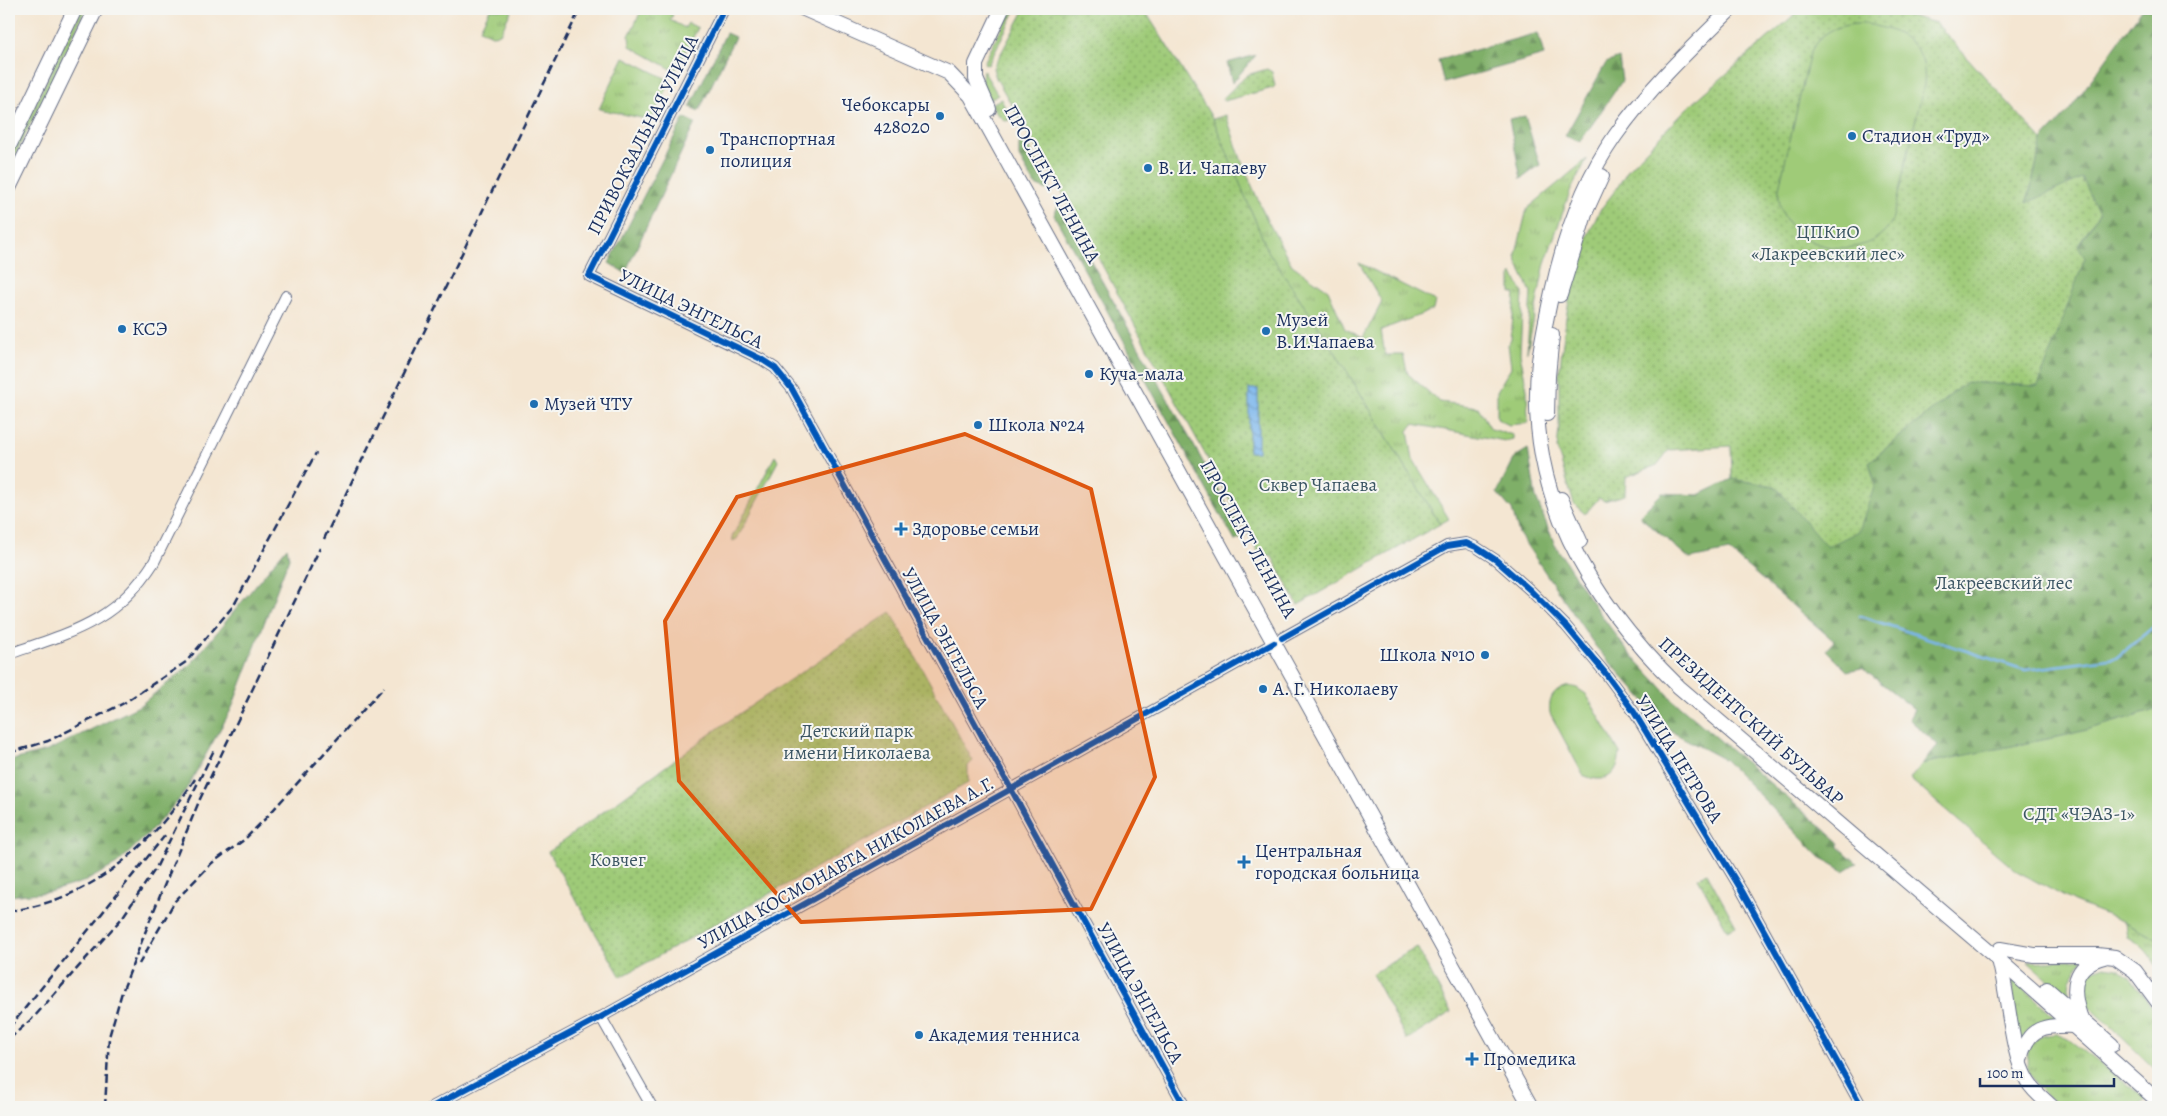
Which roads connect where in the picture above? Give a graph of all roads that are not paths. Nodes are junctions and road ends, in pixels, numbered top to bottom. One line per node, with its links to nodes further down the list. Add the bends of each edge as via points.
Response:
1 (75, 9): 10 (main road)
2 (96, 9): 11 (main road)
3 (724, 9): 12 (street, ПРИВОКЗАЛЬНАЯ УЛИЦА)
4 (804, 9): 9 (main road, ПРОСПЕКТ ЛЕНИНА)
5 (1002, 9): 8 (main road)
6 (1731, 9): 18 (main road, ПРЕЗИДЕНТСКИЙ БУЛЬВАР, via 1640,103 1614,137 1582,196 1557,269 1539,361 1539,427 1548,486 1560,522 1598,592 1648,657 1679,687)
7 (1743, 9): 18 (main road, ПРЕЗИДЕНТСКИЙ БУЛЬВАР, via 1678,74 1633,126 1586,211 1566,271 1551,343 1547,409 1556,482 1579,539 1603,583 1667,664)
8 (976, 64): 9 (main road, via 964,73); 15 (main road, ПРОСПЕКТ ЛЕНИНА, via 976,79 987,106)
9 (949, 73): 15 (main road, ПРОСПЕКТ ЛЕНИНА, via 976,103)
10 (9, 146)
11 (9, 188)
12 (589, 276): 17 (street, УЛИЦА ЭНГЕЛЬСА, via 760,359 782,376)
13 (286, 296): 16 (street, via 144,578 109,613 55,638)
14 (1361, 594): 15 (street, УЛИЦА КОСМОНАВТА НИКОЛАЕВА А.Г.); 30 (street, УЛИЦА ПЕТРОВА, via 1447,546 1466,543 1496,560 1566,626 1634,712 1742,891)
15 (1278, 640): 17 (street, УЛИЦА КОСМОНАВТА НИКОЛАЕВА А.Г.); 28 (main road, ПРОСПЕКТ ЛЕНИНА); 29 (main road, ПРОСПЕКТ ЛЕНИНА)
16 (9, 654)
17 (1010, 788): 21 (street, УЛИЦА КОСМОНАВТА НИКОЛАЕВА А.Г.); 27 (street, УЛИЦА ЭНГЕЛЬСА)
18 (2000, 954): 19 (main road); 22 (main road, ПРЕЗИДЕНТСКИЙ БУЛЬВАР); 23 (main road)
19 (2109, 956): 20 (main road, via 2125,962 2135,971); 22 (main road, via 2095,959 2078,975 2074,987)
20 (2158, 1002)
21 (601, 1017): 25 (street, УЛИЦА КОСМОНАВТА НИКОЛАЕВА А.Г.); 26 (street)
22 (2078, 1022): 23 (main road, via 2035,1031 2022,1046); 24 (main road, ПРЕЗИДЕНТСКИЙ БУЛЬВАР)
23 (2020, 1060): 31 (main road, via 2028,1083)
24 (2156, 1092)
25 (432, 1107)
26 (652, 1107)
27 (1185, 1107)
28 (1531, 1107)
29 (1541, 1107)
30 (1862, 1107)
31 (2052, 1107)

